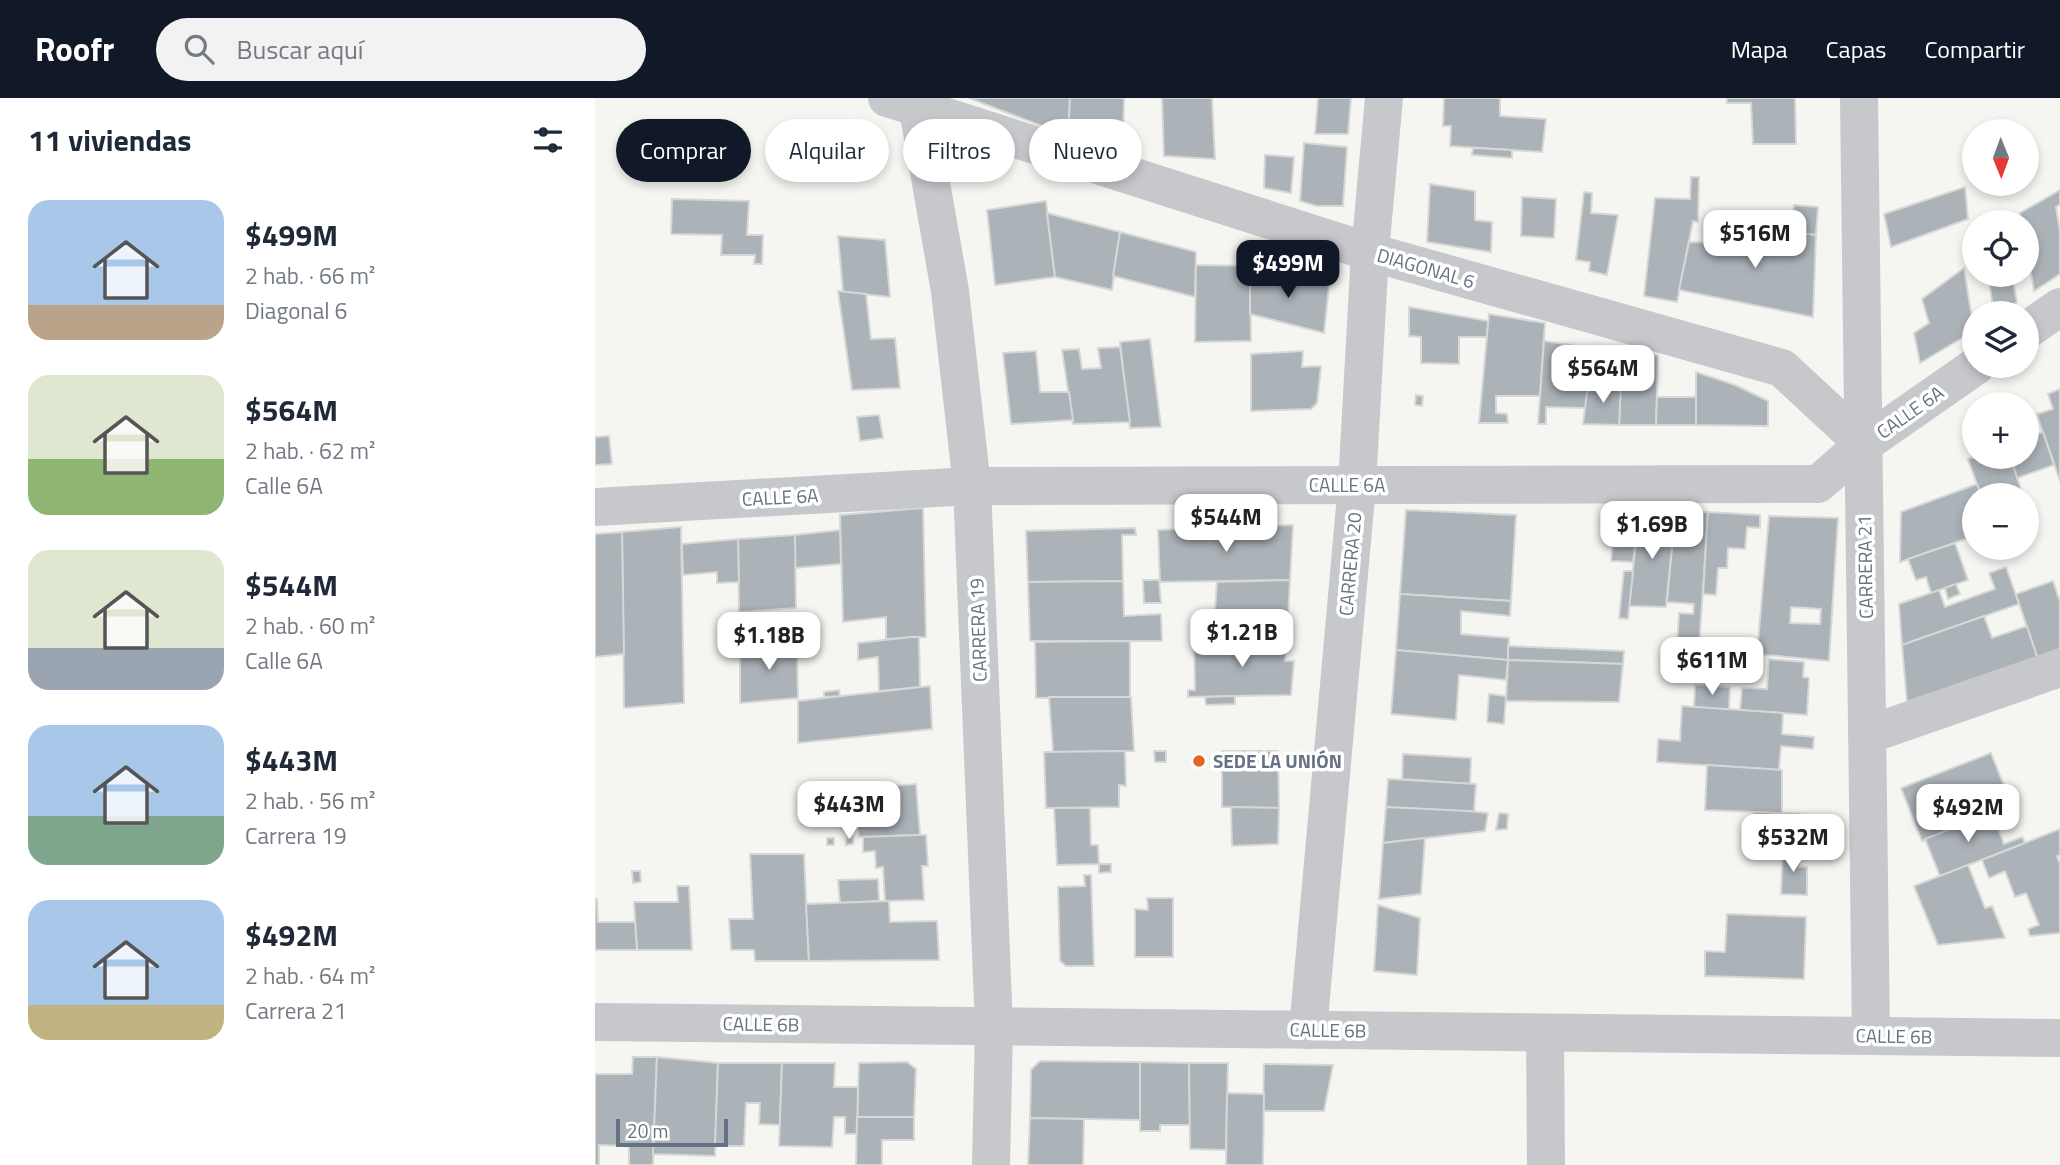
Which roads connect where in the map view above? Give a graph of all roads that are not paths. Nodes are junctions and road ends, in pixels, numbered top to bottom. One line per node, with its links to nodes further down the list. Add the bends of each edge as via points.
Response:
1 (1384, 98): 4 (street, CARRERA 20)
2 (1859, 98): 8 (street, CARRERA 21)
3 (907, 101): 4 (street, DIAGONAL 6); 10 (street, CARRERA 19, via 950,291)
4 (1370, 252): 8 (street, DIAGONAL 6, via 1782,368); 9 (street, CARRERA 20)
5 (2060, 307): 6 (street)
6 (2039, 322)
7 (1962, 376): 8 (street, CALLE 6A)
8 (1864, 444): 9 (street, CALLE 6A, via 1818,484); 13 (street, CARRERA 21)
9 (1357, 485): 10 (street, CALLE 6A); 16 (street, CARRERA 20)
10 (972, 486): 11 (street, CALLE 6A); 15 (street, CARRERA 19)
11 (595, 507)
12 (2060, 668): 13 (street)
13 (1867, 735): 18 (street, CARRERA 21)
14 (595, 1022): 15 (street, CALLE 6B)
15 (994, 1027): 16 (street, CALLE 6B); 20 (street, CARRERA 19)
16 (1308, 1030): 17 (street, CALLE 6B)
17 (1545, 1033): 18 (street, CALLE 6B); 21 (street)
18 (1871, 1036): 19 (street, CALLE 6B)
19 (2060, 1038)
20 (991, 1165)
21 (1546, 1165)

